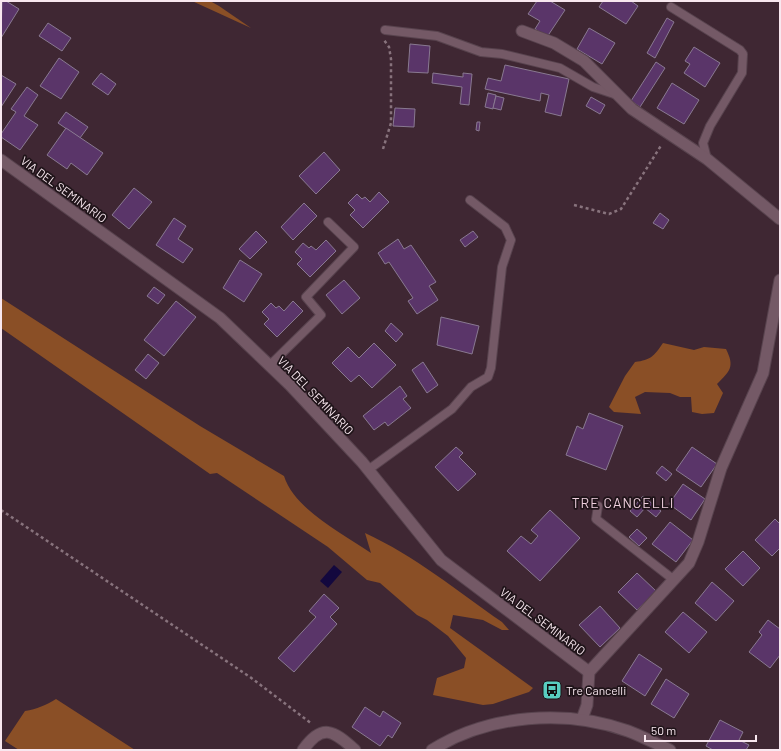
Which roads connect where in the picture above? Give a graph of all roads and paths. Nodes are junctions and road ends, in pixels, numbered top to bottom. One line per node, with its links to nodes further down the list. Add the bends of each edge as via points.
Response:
1 (671, 7): 7 (lane, via 743,54 742,74 710,126 703,143)
2 (385, 30): 4 (lane, via 437,36 481,52 502,54 560,68 593,87); 6 (path, via 380,32 389,47 391,59 391,122)
3 (522, 31): 4 (street, via 554,43 584,61)
4 (617, 95): 5 (street, via 632,109)
5 (668, 133): 7 (street); 10 (path, via 622,209 609,214)
6 (383, 149)
7 (707, 159): 11 (street)
8 (1, 160): 14 (street, VIA DEL SEMINARIO, via 220,318)
9 (470, 200): 15 (lane, via 505,227 511,240 502,267 488,377 471,387 452,409)
10 (574, 205)
11 (780, 219)
12 (328, 222): 14 (lane, via 354,247 306,297 321,315)
13 (780, 280): 18 (street, via 763,373 721,468 695,549 688,563)
14 (270, 365): 15 (street, VIA DEL SEMINARIO)
15 (368, 470): 19 (street, VIA DEL SEMINARIO, via 441,560)
16 (598, 506): 18 (lane, via 596,519)
17 (1, 510): 21 (path, via 250,677)
18 (674, 580): 19 (street)
19 (589, 672): 20 (street, via 587,705)
20 (582, 719): 24 (street, via 541,717 492,725 443,743); 25 (street, via 628,731)
21 (322, 731): 22 (street, via 311,739); 23 (street, via 342,738)
22 (303, 750)
23 (355, 750)
24 (432, 750)
25 (670, 750)

